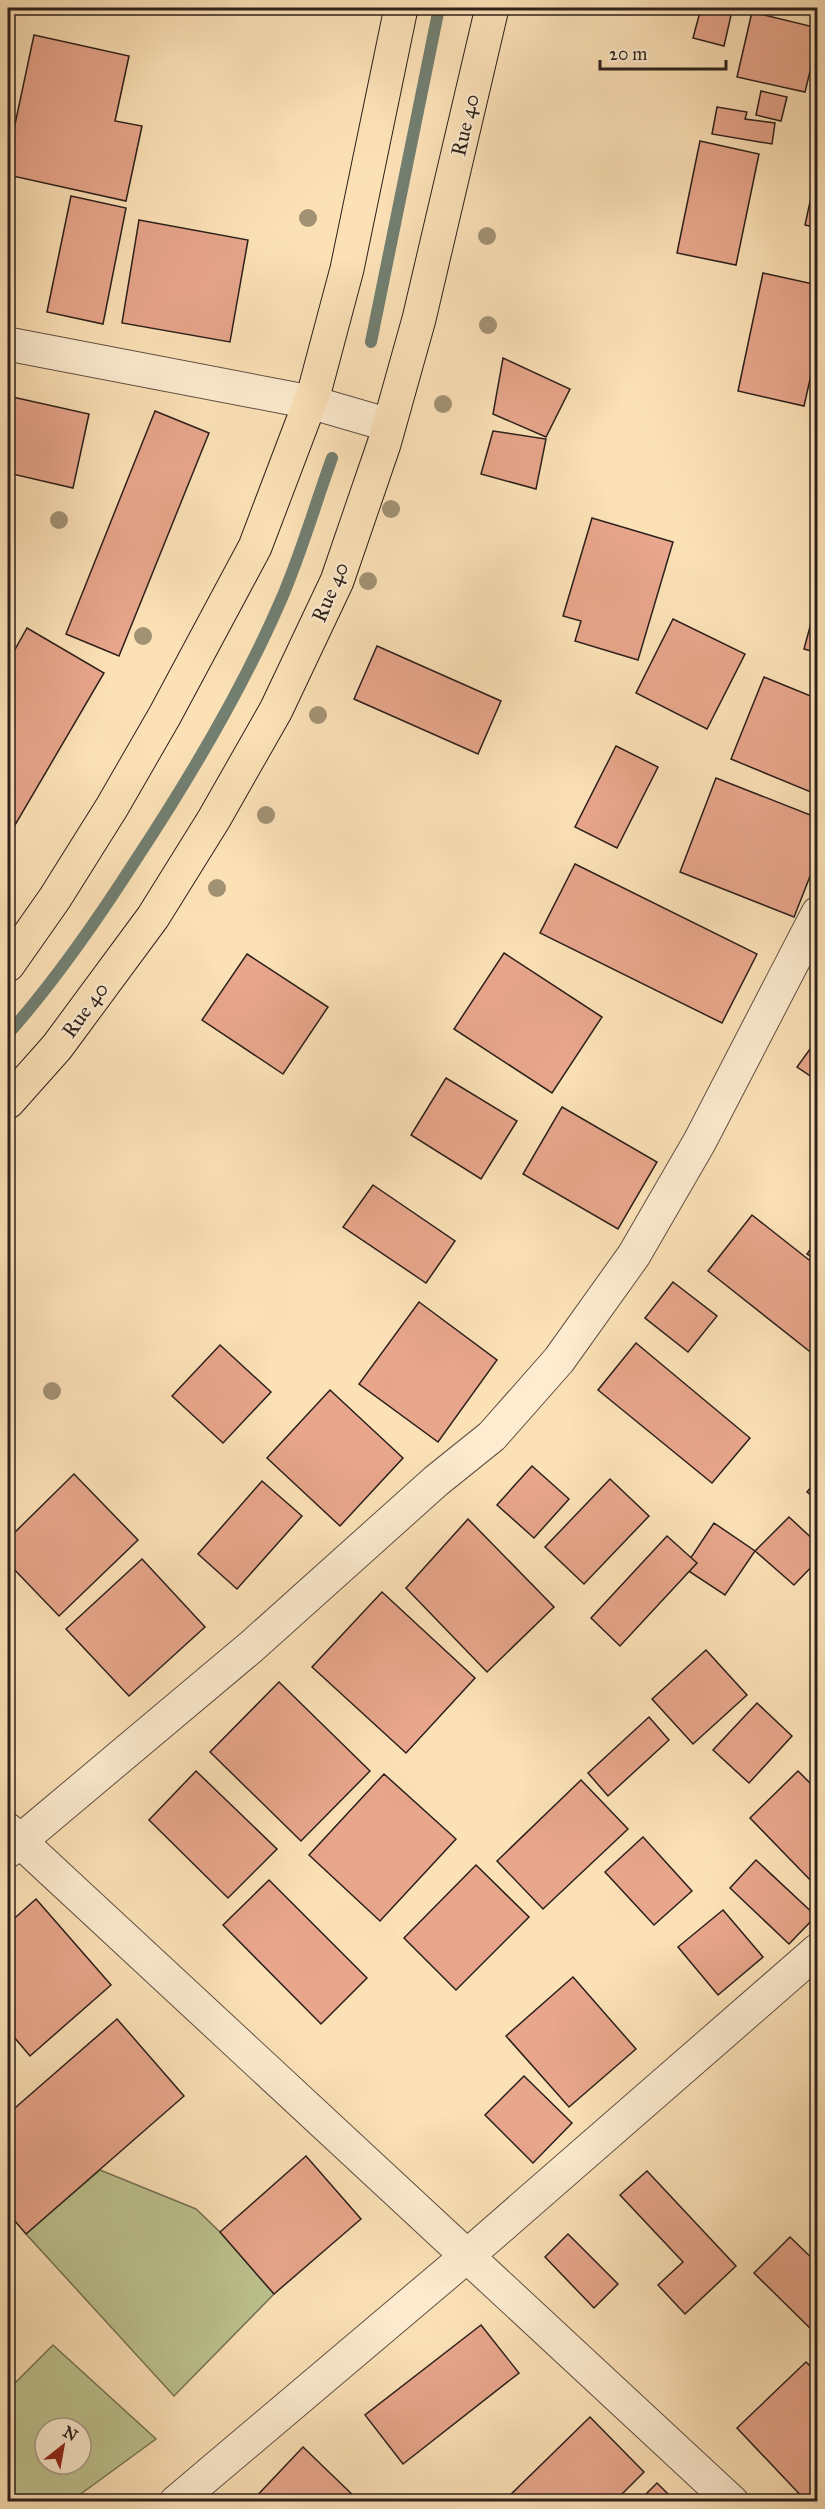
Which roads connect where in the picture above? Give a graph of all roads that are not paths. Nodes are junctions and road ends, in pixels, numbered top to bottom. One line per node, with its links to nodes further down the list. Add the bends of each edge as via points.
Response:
1 (401, 8): 4 (main road, via 347,268)
2 (492, 8): 5 (main road, Rue 40, via 419,319)
3 (8, 344): 4 (street)
4 (310, 402): 5 (street); 7 (main road, via 255,547 177,694 56,898)
5 (389, 425): 8 (main road, Rue 40, via 337,581 270,720 153,917 57,1047)
6 (818, 913): 9 (street, via 700,1141 634,1255 559,1360 492,1436 436,1481 251,1647)
7 (8, 965)
8 (8, 1102)
9 (12, 1841): 11 (street)
10 (818, 1950): 11 (street)
11 (467, 2256): 12 (street); 13 (street)
12 (176, 2502)
13 (732, 2502)

